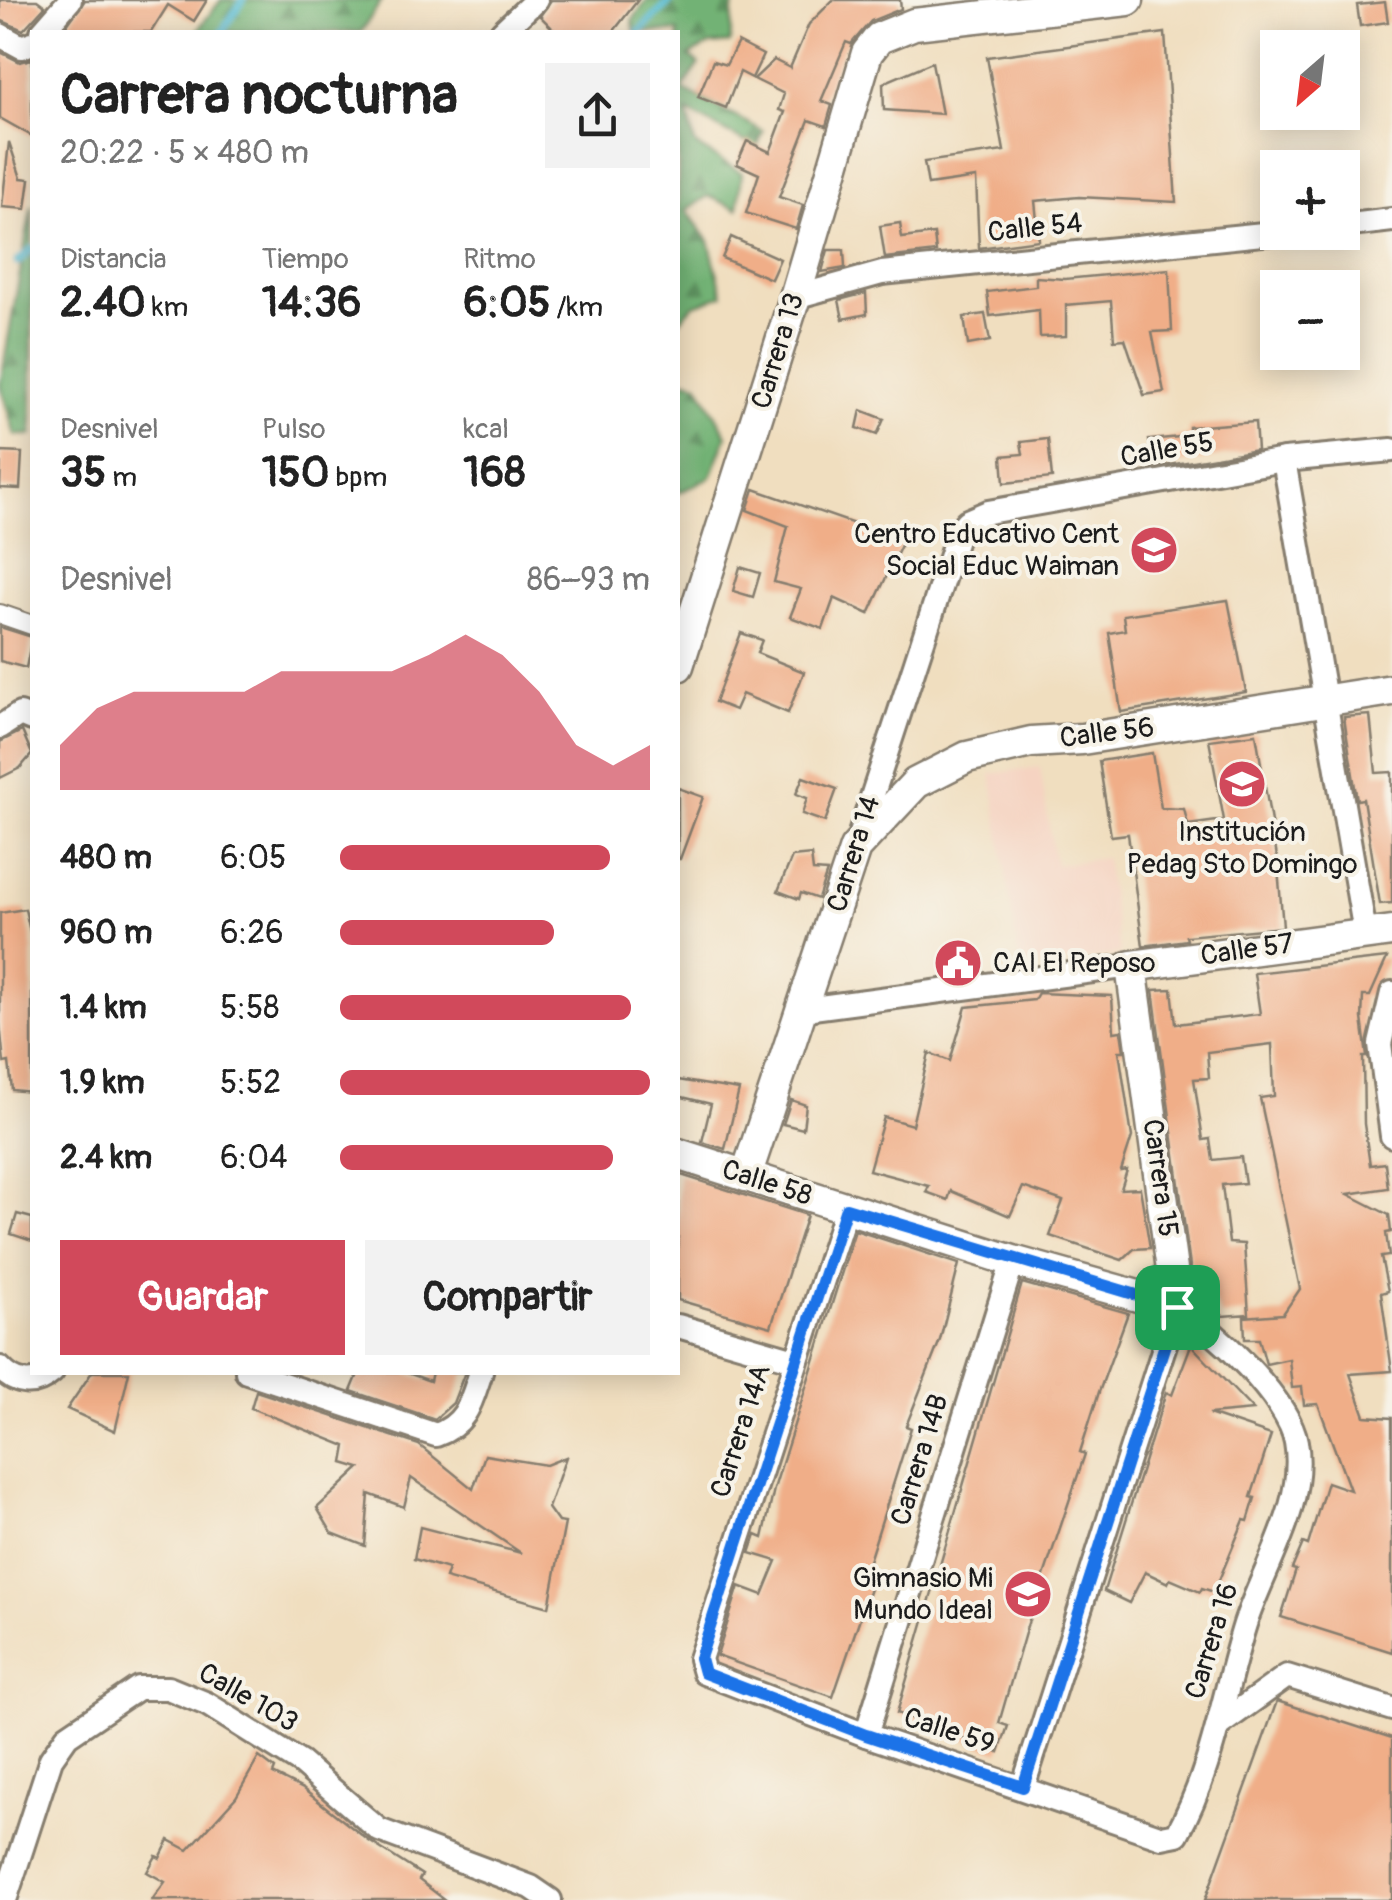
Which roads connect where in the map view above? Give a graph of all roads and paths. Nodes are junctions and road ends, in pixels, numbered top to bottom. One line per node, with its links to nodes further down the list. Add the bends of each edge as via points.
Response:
1 (70, 0): 4 (street)
2 (536, 0): 5 (street)
3 (1128, 0): 11 (street, Carrera 13, via 914,24 879,38 866,54)
4 (44, 30)
5 (504, 30)
6 (0, 34): 7 (street, via 22,48)
7 (30, 44)
8 (1392, 220): 9 (street)
9 (1360, 224)
10 (1260, 234): 11 (street, Calle 54, via 882,273)
11 (795, 297): 17 (street, Carrera 13)
12 (1392, 450): 13 (street, Calle 55)
13 (1284, 460): 14 (street, Calle 55, via 988,512); 19 (street)
14 (959, 530): 22 (street, Carrera 14)
15 (0, 614): 16 (street)
16 (30, 624)
17 (680, 660)
18 (1392, 690): 19 (street, Calle 56)
19 (1322, 702): 22 (street, Calle 56, via 1031,742 967,757 916,783); 23 (street)
20 (30, 718): 21 (street, via 20,714)
21 (0, 727)
22 (856, 848): 26 (street, Carrera 14)
23 (1378, 932): 24 (street, Calle 57)
24 (1132, 966): 26 (street, Calle 57); 32 (street, Carrera 15)
25 (1392, 993): 27 (street, via 1380,1044)
26 (805, 1009): 29 (street, Carrera 14)
27 (1392, 1136)
28 (680, 1155): 29 (street, Calle 58)
29 (746, 1176): 30 (street, Calle 58)
30 (846, 1208): 31 (street, Calle 58); 34 (street, Carrera 14A)
31 (1013, 1261): 32 (street, Calle 58); 43 (street, Carrera 14B)
32 (1177, 1307): 39 (street, Calle 58, via 1200,1320 1266,1390 1296,1438); 44 (street, Carrera 15)
33 (680, 1327): 34 (street)
34 (795, 1360): 40 (street, Carrera 14A, via 700,1658)
35 (0, 1368): 36 (street, via 25,1383)
36 (49, 1375)
37 (256, 1375): 38 (street, via 436,1434 456,1428)
38 (480, 1375)
39 (1299, 1464): 42 (street, Carrera 16)
40 (704, 1673): 43 (street, Calle 59)
41 (1392, 1709): 42 (street, via 1287,1676)
42 (1218, 1725): 45 (street, Carrera 16)
43 (866, 1735): 44 (street, Calle 59)
44 (1023, 1787): 45 (street, Calle 59, via 1162,1837)
45 (1177, 1834)
46 (5, 1900): 47 (street, Calle 103, via 40,1782 68,1736 138,1688 168,1688 301,1763 380,1830)
47 (550, 1900)

